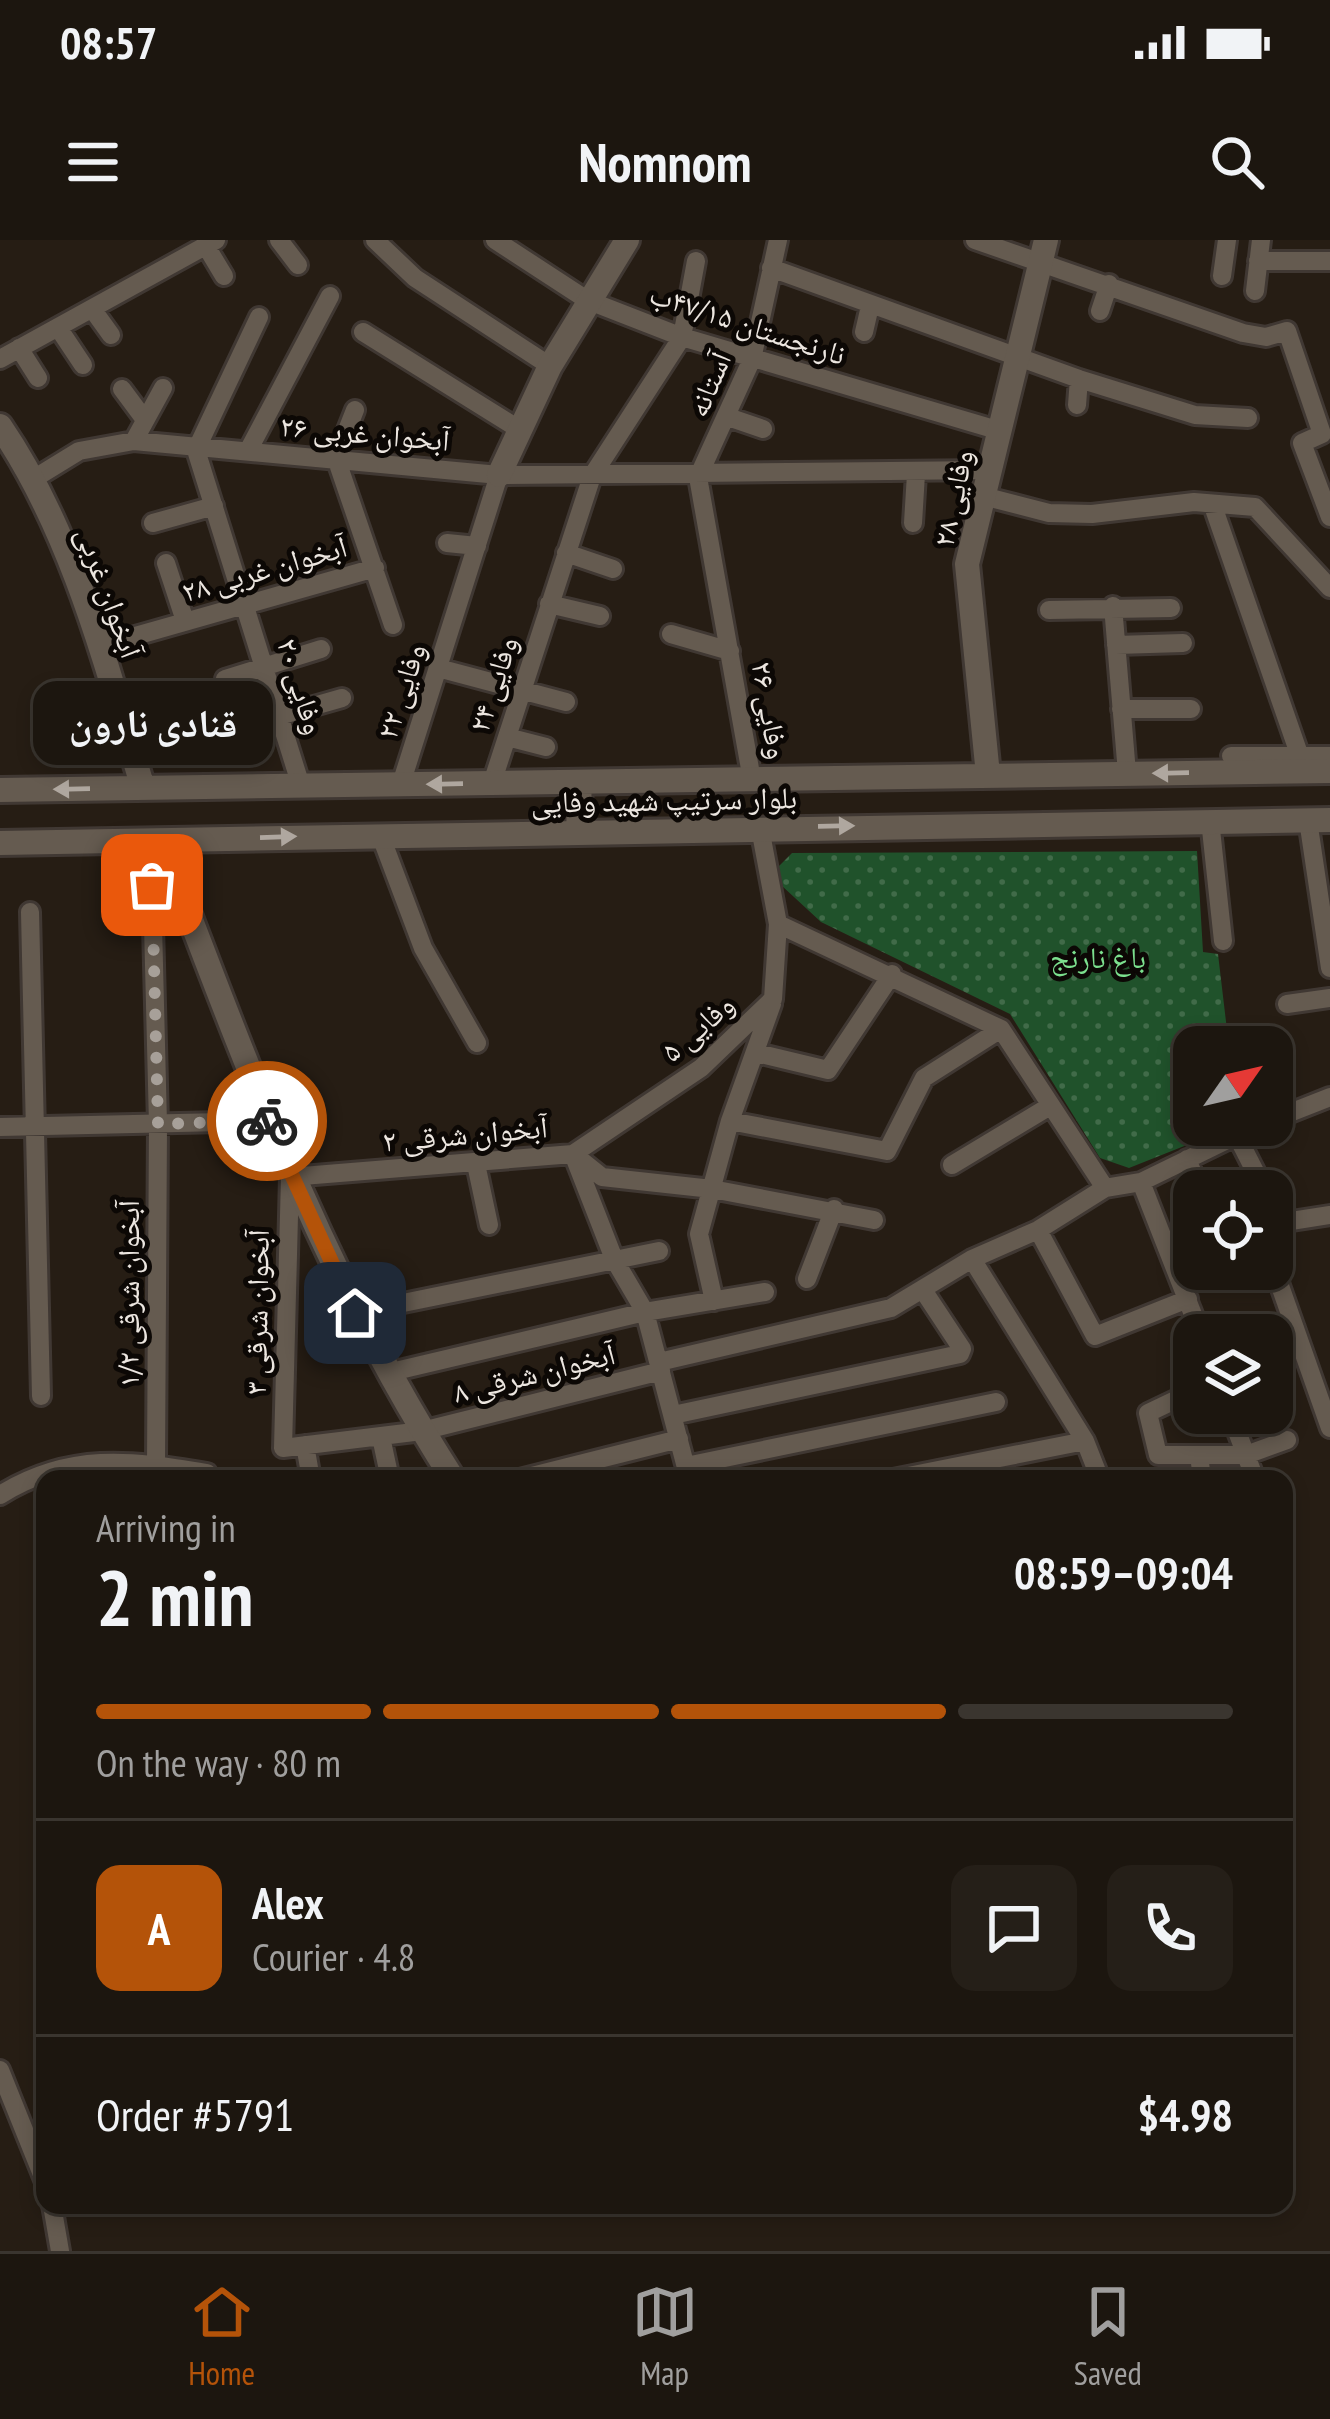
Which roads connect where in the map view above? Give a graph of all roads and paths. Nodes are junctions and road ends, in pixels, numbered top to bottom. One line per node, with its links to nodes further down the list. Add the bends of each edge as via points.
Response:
1 (279, 240): 14 (street)
2 (375, 240): 39 (street, via 415,278)
3 (495, 240): 23 (street, نارنجستان ۴۷/۱۵ب)
4 (627, 240): 23 (main road)
5 (778, 240): 16 (street, آستانه)
6 (975, 240): 15 (street)
7 (1046, 240): 15 (main road, وفایی ۲۸)
8 (1227, 240): 18 (street)
9 (1261, 240): 13 (street)
10 (211, 243): 17 (street); 20 (street)
11 (1330, 261): 13 (street)
12 (696, 262): 33 (street)
13 (1258, 262): 21 (street)
14 (298, 265)
15 (1038, 266): 19 (street); 37 (main road, وفایی ۲۸)
16 (771, 268): 25 (street); 36 (street, آستانه)
17 (224, 276)
18 (1222, 276)
19 (1109, 284): 27 (street); 66 (street, via 1244,333 1287,331 1322,434 1302,443)
20 (134, 288): 24 (street); 26 (street)
21 (1255, 291)
22 (330, 296): 55 (street)
23 (587, 300): 33 (street, نارنجستان ۴۷/۱۵ب); 39 (main road)
24 (146, 306)
25 (870, 306): 31 (street); 37 (street)
26 (93, 310): 29 (street); 32 (street)
27 (1100, 311)
28 (259, 317): 54 (street)
29 (59, 329): 34 (street); 38 (street)
30 (363, 332): 50 (street)
31 (864, 332)
32 (111, 335)
33 (682, 337): 36 (street, نارنجستان ۴۷/۱۵ب); 60 (street, وفایی ۲۴)
34 (19, 348): 35 (street); 40 (street)
35 (0, 359)
36 (752, 359): 46 (street, آستانه); 52 (street, نارنجستان ۴۷/۱۵ب)
37 (1017, 359): 41 (street); 52 (main road, وفایی ۲۸)
38 (83, 365)
39 (550, 366): 50 (main road)
40 (38, 378)
41 (1078, 379): 44 (street); 47 (street, via 1195,416)
42 (122, 388): 48 (street)
43 (163, 388): 48 (street)
44 (1077, 405)
45 (355, 410): 56 (street)
46 (728, 417): 51 (street); 61 (street, آستانه)
47 (1248, 418)
48 (145, 420): 53 (street)
49 (0, 426): 62 (main road, آبخوان غربی)
50 (517, 428): 59 (main road)
51 (763, 429)
52 (997, 430): 57 (main road, وفایی ۲۸)
53 (134, 441): 54 (street, آبخوان غربی ۲۶); 62 (street, آبخوان غربی ۲۶, via 79,451)
54 (196, 449): 55 (street, آبخوان غربی ۲۶); 64 (street, وفایی ۲۰)
55 (248, 451): 56 (street, آبخوان غربی ۲۶)
56 (336, 458): 59 (street, آبخوان غربی ۲۶); 73 (street)
57 (989, 470): 58 (street, آبخوان غربی ۲۶); 63 (main road, وفایی ۲۸)
58 (916, 474): 61 (street, آبخوان غربی ۲۶); 68 (street)
59 (500, 475): 60 (street, آبخوان غربی ۲۶); 70 (street, وفایی ۲۲)
60 (592, 476): 61 (street, آبخوان غربی ۲۶); 71 (street, وفایی ۲۴)
61 (698, 477): 89 (street, وفایی ۲۶)
62 (35, 478): 87 (main road, آبخوان غربی)
63 (983, 496): 65 (street, via 1049,513); 106 (main road, وفایی ۲۸, via 968,564)
64 (214, 506): 67 (street); 76 (street, وفایی ۲۰)
65 (1213, 506): 75 (street, via 1255,507); 104 (street)
66 (1330, 517)
67 (153, 523)
68 (914, 523)
69 (447, 543): 70 (street)
70 (477, 546): 91 (street, وفایی ۲۲)
71 (566, 553): 74 (street); 77 (street, وفایی ۲۴)
72 (166, 563): 82 (street)
73 (374, 568): 76 (street, آبخوان غربی ۲۸); 83 (street)
74 (613, 569)
75 (1330, 588)
76 (245, 604): 82 (street, آبخوان غربی ۲۸); 90 (street, وفایی ۲۰)
77 (549, 604): 81 (street); 93 (street, وفایی ۲۴)
78 (1113, 606): 79 (street); 80 (street); 86 (street)
79 (1171, 608)
80 (1049, 610)
81 (600, 616)
82 (185, 621): 87 (street, آبخوان غربی ۲۸)
83 (393, 625)
84 (671, 634): 89 (street)
85 (1183, 643): 86 (street)
86 (1116, 645): 97 (street)
87 (100, 646): 112 (main road, آبخوان غربی)
88 (321, 649): 90 (street)
89 (730, 651): 107 (street, وفایی ۲۶)
90 (264, 667): 92 (street); 98 (street, وفایی ۲۰)
91 (438, 668): 93 (street); 110 (street, وفایی ۲۲)
92 (226, 679)
93 (522, 690): 95 (street); 100 (street, وفایی ۲۴)
94 (342, 698): 98 (street)
95 (566, 702)
96 (1192, 709): 97 (street)
97 (1121, 710): 105 (street)
98 (279, 714): 99 (street); 111 (street, وفایی ۲۰)
99 (240, 727)
100 (507, 737): 101 (street); 109 (street, وفایی ۲۴)
101 (546, 746)
102 (1231, 756): 104 (street)
103 (1330, 756): 104 (street)
104 (1312, 767): 105 (main road, بلوار سرتیپ شهید وفایی, one-way to 105)
105 (1126, 773): 106 (main road, بلوار سرتیپ شهید وفایی)
106 (988, 775): 107 (main road, بلوار سرتیپ شهید وفایی)
107 (752, 779): 108 (main road, بلوار سرتیپ شهید وفایی)
108 (580, 782): 109 (main road, بلوار سرتیپ شهید وفایی); 117 (main road)
109 (492, 783): 110 (main road, بلوار سرتیپ شهید وفایی, one-way to 110)
110 (401, 784): 111 (main road, بلوار سرتیپ شهید وفایی)
111 (301, 786): 112 (main road, بلوار سرتیپ شهید وفایی)
112 (143, 788): 113 (main road, بلوار سرتیپ شهید وفایی, one-way to 113)
113 (0, 790)
114 (1210, 820): 115 (main road, بلوار سرتیپ شهید وفایی); 116 (main road, بلوار سرتیپ شهید وفایی, one-way to 114); 125 (street)
115 (1319, 820): 124 (street)
116 (760, 827): 117 (main road, بلوار سرتیپ شهید وفایی); 123 (street, وفایی ۵)
117 (578, 831): 118 (main road, بلوار سرتیپ شهید وفایی)
118 (380, 834): 119 (main road, بلوار سرتیپ شهید وفایی, one-way to 118); 132 (street, via 423,948)
119 (161, 841): 120 (main road, بلوار سرتیپ شهید وفایی); 137 (main road)
120 (0, 843)
121 (152, 885): 139 (street, آبخوان شرقی ۱/۲)
122 (30, 912): 140 (street)
123 (778, 924): 127 (street); 129 (street, وفایی ۵)
124 (1328, 934): 126 (street)
125 (1223, 941)
126 (1330, 968)
127 (892, 974): 131 (street); 133 (street, via 828,1070)
128 (1330, 998): 130 (street)
129 (773, 999): 133 (street); 143 (street, وفایی ۵, via 701,1068)
130 (1287, 1004)
131 (1001, 1029): 135 (street); 138 (street, via 924,1078 887,1151)
132 (477, 1042)
133 (757, 1053): 138 (street)
134 (1330, 1097): 136 (street)
135 (1050, 1106): 146 (street); 150 (street)
136 (1293, 1112)
137 (268, 1121): 139 (street); 148 (main road)
138 (730, 1121): 151 (street)
139 (158, 1124): 140 (street); 189 (street, آبخوان شرقی ۱/۲)
140 (34, 1126): 141 (street); 173 (street)
141 (0, 1127)
142 (1212, 1146): 144 (street)
143 (573, 1154): 145 (street, آبخوان شرقی ۲); 151 (street, via 602,1177); 159 (street)
144 (1187, 1159): 147 (street); 149 (street)
145 (476, 1164): 148 (street, آبخوان شرقی ۲); 156 (street)
146 (952, 1166)
147 (1191, 1170)
148 (290, 1177): 168 (main road); 185 (street, آبخوان شرقی ۳)
149 (1141, 1182): 150 (street); 165 (street)
150 (1105, 1188): 157 (street, آبخوان شرقی ۸)
151 (712, 1189): 152 (street); 166 (street, via 699,1234)
152 (834, 1209): 155 (street); 161 (street)
153 (1330, 1215): 154 (street)
154 (1293, 1216)
155 (874, 1220)
156 (489, 1225)
157 (1038, 1230): 160 (street, آبخوان شرقی ۸); 165 (street, via 1095,1336)
158 (659, 1251): 159 (street)
159 (614, 1259): 167 (street); 168 (street)
160 (972, 1259): 162 (street, آبخوان شرقی ۸); 183 (street)
161 (807, 1279)
162 (923, 1290): 171 (street, آبخوان شرقی ۸, via 869,1314); 176 (street, via 959,1354)
163 (1282, 1290): 170 (street)
164 (764, 1292): 166 (street)
165 (1188, 1299): 169 (street)
166 (714, 1300): 167 (street)
167 (645, 1312): 171 (street); 172 (street)
168 (355, 1313): 172 (main road)
169 (1193, 1314)
170 (1295, 1328): 177 (street)
171 (660, 1366): 176 (street); 178 (street, آبخوان شرقی ۸)
172 (387, 1373): 178 (main road)
173 (40, 1396)
174 (1173, 1401): 186 (street, via 1148,1413 1158,1455)
175 (996, 1402): 198 (street)
176 (673, 1415): 181 (street)
177 (1328, 1417)
178 (422, 1431): 180 (street, آبخوان شرقی ۸); 195 (main road)
179 (1238, 1434): 187 (street)
180 (381, 1437): 184 (street, آبخوان شرقی ۸); 194 (street)
181 (679, 1439): 196 (street); 197 (street)
182 (1286, 1440): 187 (street)
183 (1085, 1442): 199 (street); 200 (street)
184 (305, 1445): 185 (street, آبخوان شرقی ۸); 193 (street)
185 (283, 1448)
186 (1199, 1455): 187 (street); 201 (street)
187 (1246, 1455): 202 (street)
188 (102, 1458): 189 (street); 190 (street); 191 (street)
189 (156, 1464): 192 (street)
190 (56, 1470)
191 (104, 1470)
192 (191, 1470)
193 (309, 1470)
194 (388, 1470)
195 (447, 1470)
196 (556, 1470)
197 (687, 1470)
198 (701, 1470)
199 (956, 1470)
200 (1096, 1470)
201 (1201, 1470)
202 (1252, 1470)
203 (36, 1475): 204 (street)
204 (0, 1495)
205 (0, 2070): 206 (street)
206 (36, 2160)
207 (54, 2214): 208 (street)
208 (61, 2251)

